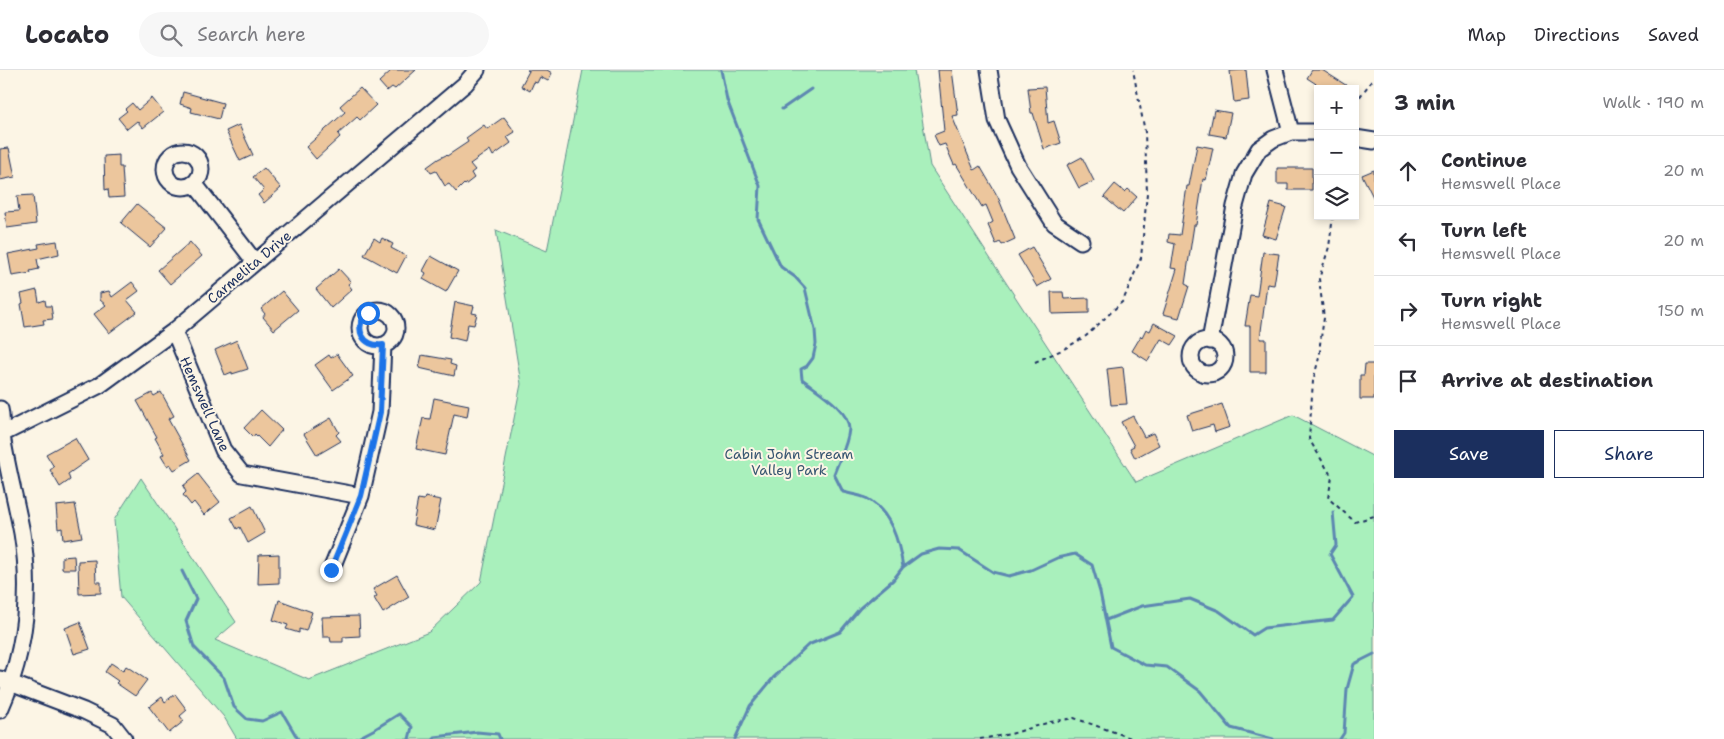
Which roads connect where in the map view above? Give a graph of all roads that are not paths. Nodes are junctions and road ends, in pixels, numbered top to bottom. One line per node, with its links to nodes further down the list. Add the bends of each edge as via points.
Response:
1 (477, 70): 10 (street, Carmelita Drive, via 465,84)
2 (989, 70): 9 (street, via 996,120 1018,166 1054,223)
3 (1275, 70): 4 (street)
4 (1291, 132): 5 (street); 12 (street, via 1273,139 1259,150 1244,174)
5 (1314, 132)
6 (1359, 139): 7 (street)
7 (1374, 141)
8 (194, 183): 10 (street)
9 (1082, 241)
10 (255, 262): 11 (street, Carmelita Drive)
11 (174, 331): 15 (street, Carmelita Drive, via 100,385); 16 (street, Hemswell Lane, via 222,450 242,474)
12 (1210, 340)
13 (383, 345): 16 (street, via 380,412)
14 (0, 408): 15 (street)
15 (1, 435): 18 (street, via 22,536 26,584 20,649)
16 (361, 496): 17 (street)
17 (331, 570)
18 (6, 682): 19 (street); 20 (street, via 113,725)
19 (0, 710)
20 (124, 739)

